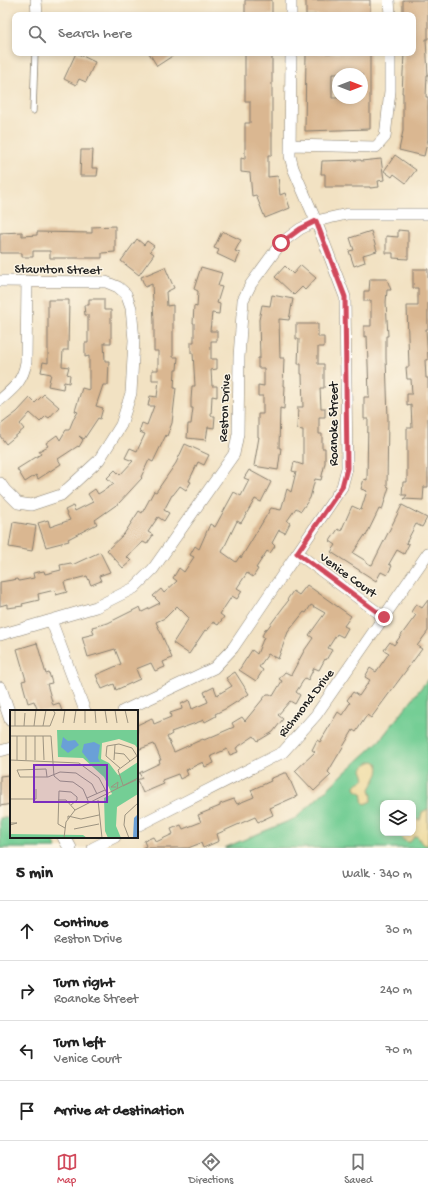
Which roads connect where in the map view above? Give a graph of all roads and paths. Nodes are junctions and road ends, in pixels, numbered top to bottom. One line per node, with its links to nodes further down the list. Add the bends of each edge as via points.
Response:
1 (36, 0): 4 (street)
2 (291, 0): 5 (street)
3 (390, 0): 6 (street)
4 (37, 12)
5 (291, 12)
6 (390, 12)
7 (35, 56): 10 (lane)
8 (290, 56): 11 (street, Roanoke Street)
9 (390, 56): 11 (street, via 390,91 384,136 376,147)
10 (33, 111)
11 (290, 145): 13 (street, Roanoke Street, via 292,168)
12 (428, 214): 13 (street, Reston Drive, via 346,214)
13 (316, 221): 18 (street, Roanoke Street, via 345,297 347,468 342,487); 21 (street, Reston Drive, via 281,243 251,284 244,300 239,357 238,434 234,454 154,569 134,588 96,607)
14 (0, 281): 15 (street, Staunton Street)
15 (27, 281): 16 (street, via 24,373 16,386); 17 (street, Staunton Street, via 106,282 126,294 131,308 134,340 131,393 121,425 100,460 61,495 31,505 18,503)
16 (1, 397)
17 (0, 483)
18 (297, 553): 20 (street, Venice Court); 25 (street, Roanoke Street, via 233,648 214,668)
19 (428, 553): 20 (street, Richmond Drive)
20 (384, 617): 29 (street, Richmond Drive, via 316,715 284,752)
21 (51, 620): 22 (street, Reston Drive); 24 (street)
22 (0, 635)
23 (0, 688): 26 (street)
24 (85, 710)
25 (125, 710)
26 (10, 717)
27 (10, 748): 28 (street)
28 (0, 751)
29 (138, 825)
30 (65, 838): 32 (street)
31 (113, 838): 33 (street)
32 (70, 848)
33 (93, 848)

